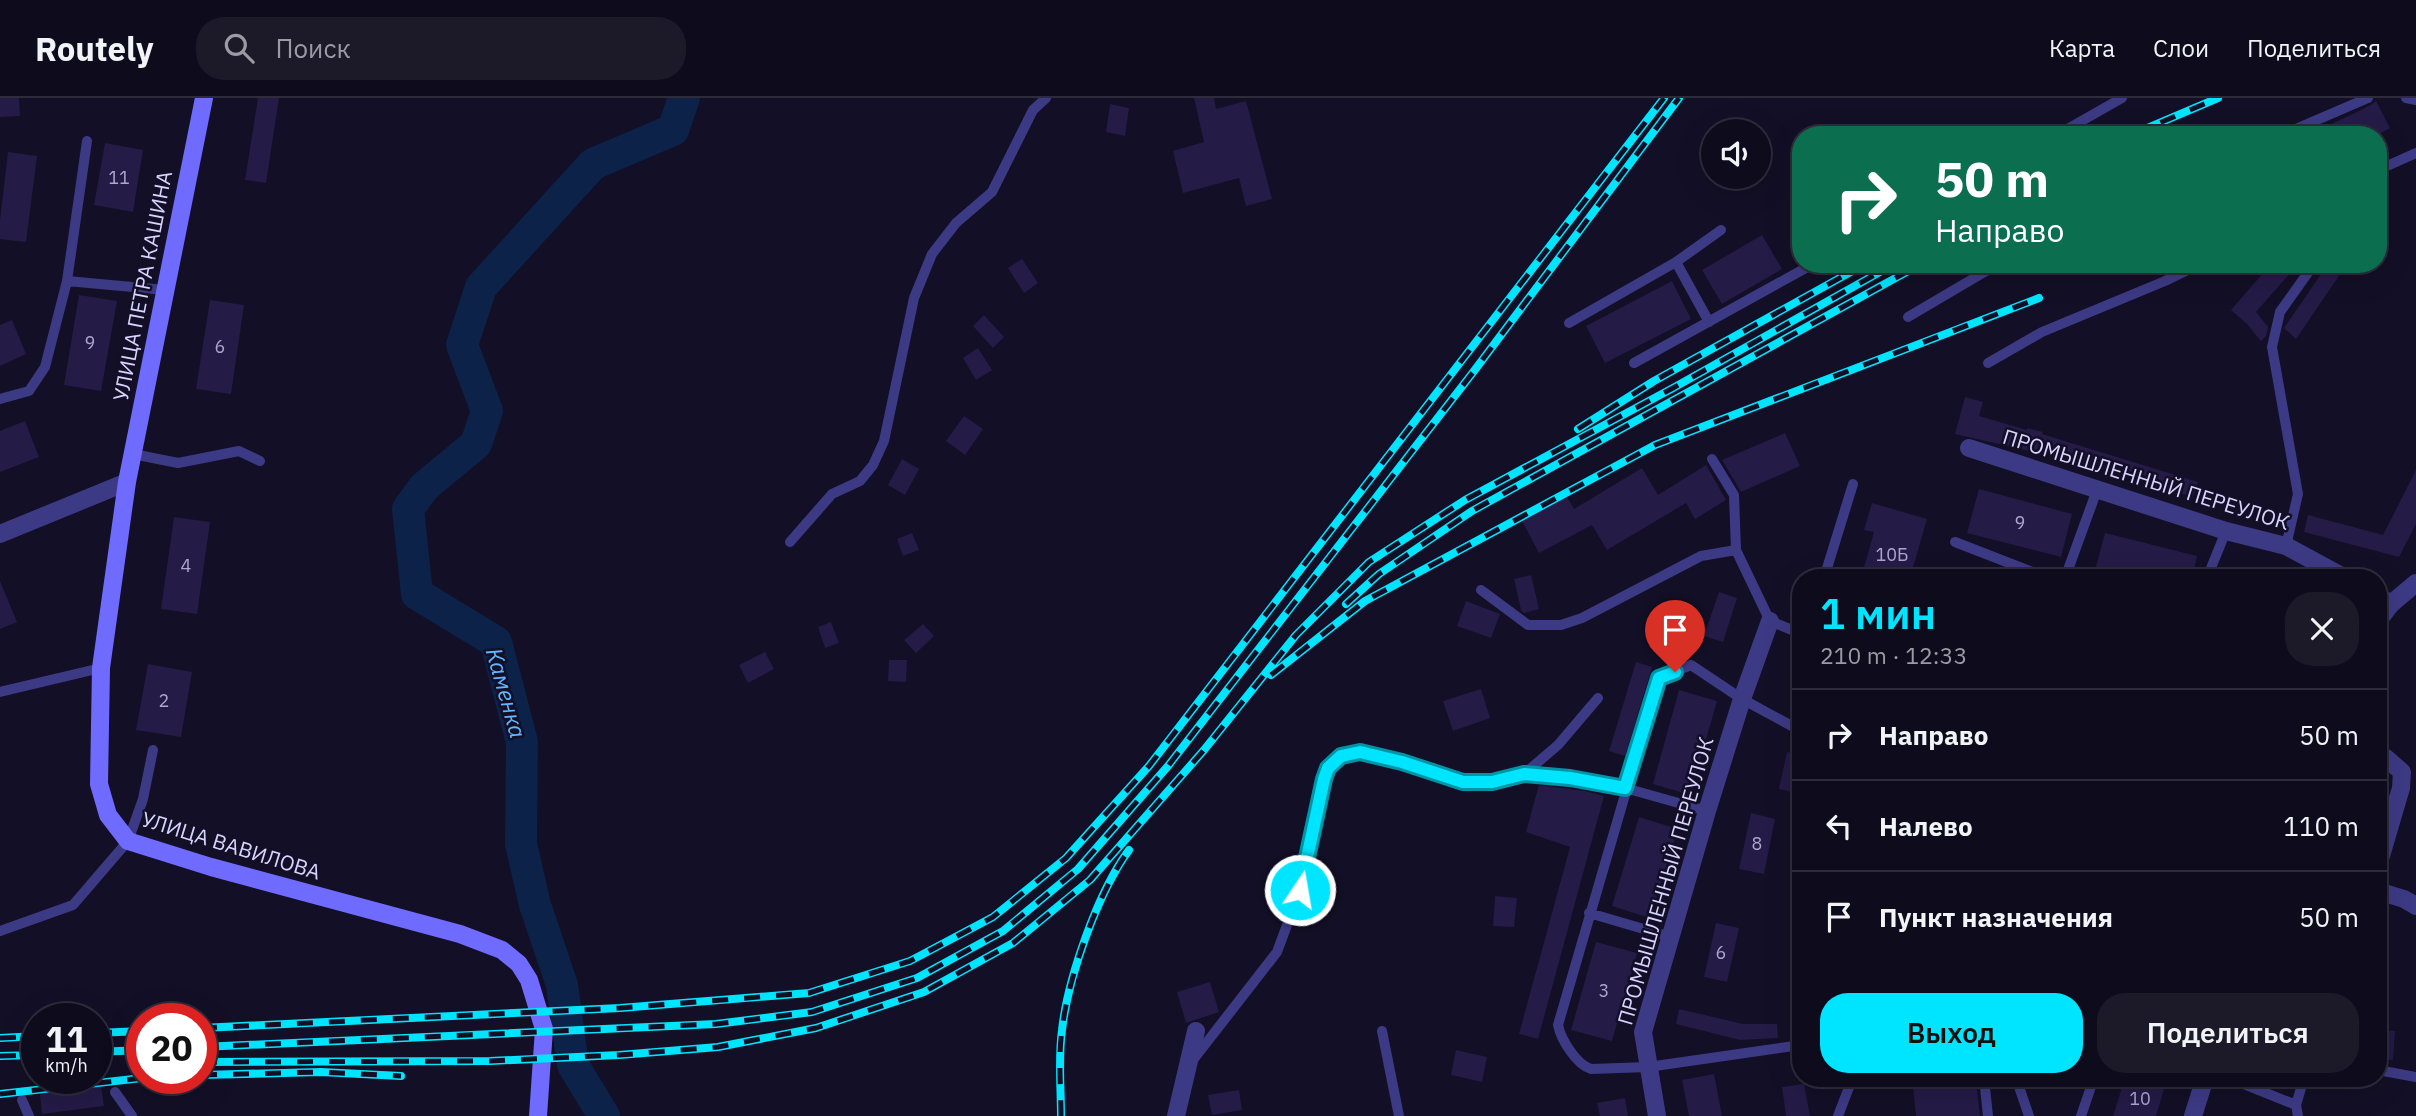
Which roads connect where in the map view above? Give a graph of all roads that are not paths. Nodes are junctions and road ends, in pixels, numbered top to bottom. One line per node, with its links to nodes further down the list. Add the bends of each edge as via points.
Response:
1 (204, 98): 19 (main road, УЛИЦА ПЕТРА КАШИНА)
2 (1046, 98): 35 (lane, via 1033,110 992,192 956,223 932,254 914,299 884,441 873,465 860,481 832,494)
3 (2122, 98): 7 (lane)
4 (2368, 98): 8 (lane)
5 (2406, 98): 6 (lane)
6 (2416, 100)
7 (2073, 126)
8 (2303, 126)
9 (87, 141): 18 (lane)
10 (2416, 153): 11 (lane)
11 (2387, 166)
12 (1721, 230): 13 (lane)
13 (1676, 262): 21 (lane); 22 (lane)
14 (1797, 273): 21 (lane)
15 (1983, 273): 20 (lane)
16 (2181, 273): 24 (lane, via 2042,332)
17 (2308, 273): 37 (lane, via 2280,312 2272,347 2298,494)
18 (67, 281): 19 (lane); 25 (lane, via 46,367 29,391)
19 (165, 290): 27 (main road, УЛИЦА ПЕТРА КАШИНА)
20 (1908, 317)
21 (1709, 322): 23 (lane)
22 (1569, 323)
23 (1634, 363)
24 (1987, 363)
25 (0, 399)
26 (1969, 448): 32 (street, ПРОМЫШЛЕННЫЙ ПЕРЕУЛОК)
27 (133, 454): 29 (lane, via 178,463 239,451); 30 (main road, УЛИЦА ПЕТРА КАШИНА)
28 (1712, 459): 38 (lane, via 1734,495)
29 (260, 461)
30 (127, 482): 34 (street); 49 (main road, УЛИЦА ВАВИЛОВА)
31 (1853, 484): 39 (lane)
32 (2097, 490): 33 (street, ПРОМЫШЛЕННЫЙ ПЕРЕУЛОК); 41 (lane)
33 (2226, 531): 37 (street, ПРОМЫШЛЕННЫЙ ПЕРЕУЛОК); 42 (lane)
34 (0, 534)
35 (790, 542)
36 (1955, 542): 40 (lane)
37 (2286, 546): 43 (street, ПРОМЫШЛЕННЫЙ ПЕРЕУЛОК)
38 (1736, 550): 45 (lane, via 1701,556 1561,625 1528,625); 47 (lane)
39 (1827, 569)
40 (2025, 569)
41 (2068, 569)
42 (2211, 569)
43 (2328, 569)
44 (2416, 583): 46 (street)
45 (1481, 590)
46 (2387, 599)
47 (1770, 621): 48 (lane); 52 (street, ПРОМЫШЛЕННЫЙ ПЕРЕУЛОК)
48 (1792, 630)
49 (101, 668): 50 (lane); 60 (main road, УЛИЦА ВАВИЛОВА, via 99,784 108,815)
50 (0, 692)
51 (1598, 698): 56 (lane, via 1558,745)
52 (1742, 699): 53 (lane); 57 (lane, via 1691,665 1659,678); 58 (street, ПРОМЫШЛЕННЫЙ ПЕРЕУЛОК)
53 (1792, 726)
54 (153, 750): 60 (lane)
55 (2387, 759): 59 (street, via 2402,772)
56 (1524, 774): 57 (lane); 70 (lane, via 1492,782 1463,782 1360,752 1341,756 1324,779 1300,890 1277,952)
57 (1625, 788): 58 (lane); 63 (lane)
58 (1707, 811): 65 (street, ПРОМЫШЛЕННЫЙ ПЕРЕУЛОК)
59 (2387, 835)
60 (128, 841): 64 (lane, via 73,905); 85 (main road, УЛИЦА ВАВИЛОВА, via 460,934 502,950 530,981 544,1029)
61 (2387, 894): 62 (street)
62 (2416, 906)
63 (1589, 913): 65 (lane); 69 (lane, via 1559,1033 1583,1067)
64 (0, 930)
65 (1671, 937): 69 (street, ПРОМЫШЛЕННЫЙ ПЕРЕУЛОК, via 1643,1032)
66 (1196, 1031): 70 (street)
67 (1382, 1031): 87 (lane)
68 (1792, 1046): 69 (lane)
69 (1648, 1067): 88 (street, ПРОМЫШЛЕННЫЙ ПЕРЕУЛОК)
70 (1187, 1068): 86 (street)
71 (2387, 1072): 72 (lane)
72 (2416, 1077)
73 (1848, 1087): 89 (lane)
74 (1985, 1087): 90 (lane)
75 (2019, 1087): 91 (lane)
76 (2091, 1087): 92 (lane)
77 (2203, 1087): 93 (street)
78 (2248, 1087): 82 (lane)
79 (2302, 1087): 82 (lane)
80 (115, 1092): 84 (lane)
81 (22, 1100): 83 (lane)
82 (2297, 1110)
83 (29, 1116)
84 (132, 1116)
85 (538, 1116)
86 (1176, 1116)
87 (1399, 1116)
88 (1657, 1116)
89 (1838, 1116)
90 (1988, 1116)
91 (2029, 1116)
92 (2081, 1116)
93 (2193, 1116)

